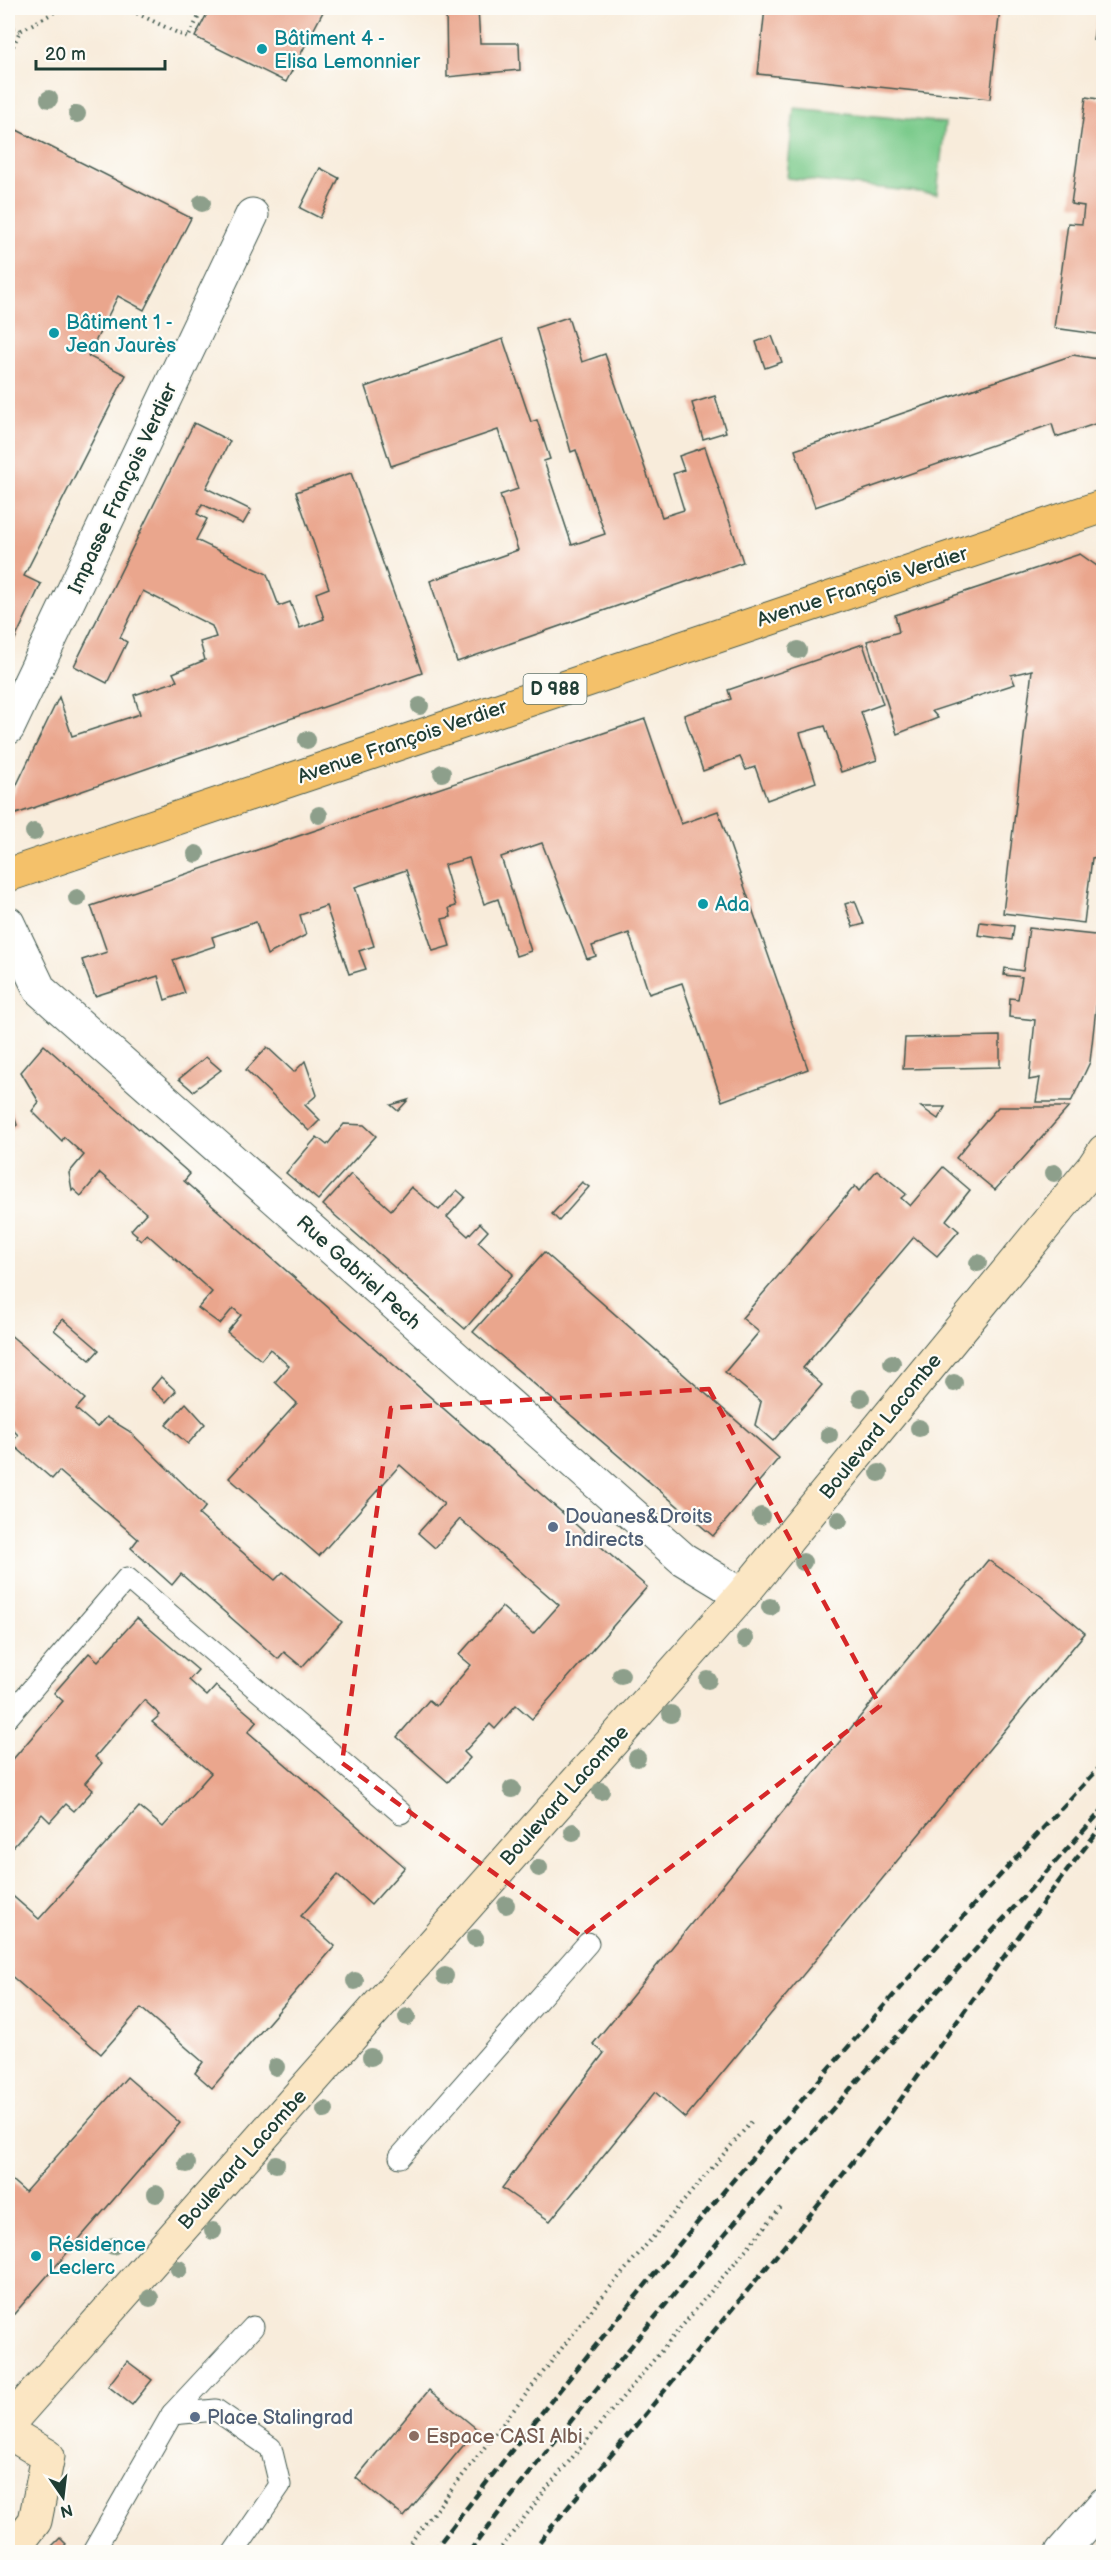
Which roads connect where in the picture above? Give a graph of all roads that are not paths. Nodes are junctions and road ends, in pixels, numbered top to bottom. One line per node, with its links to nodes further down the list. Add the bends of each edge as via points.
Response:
1 (252, 215): 3 (street, Impasse François Verdier)
2 (1104, 506): 4 (main road, Avenue François Verdier / D 988)
3 (8, 728)
4 (8, 875)
5 (8, 923): 7 (street, Rue Gabriel Pech, via 40,990 683,1559)
6 (1104, 1151): 7 (main road, Boulevard Lacombe)
7 (742, 1595): 14 (main road, Boulevard Lacombe)
8 (8, 1717): 9 (lane, via 127,1578)
9 (401, 1813)
10 (588, 1943): 11 (lane)
11 (400, 2157)
12 (253, 2327): 13 (lane)
13 (172, 2414): 18 (lane); 19 (lane, via 216,2410 271,2448 280,2485)
14 (8, 2424)
15 (8, 2432): 17 (main road, via 48,2456 35,2521)
16 (1104, 2504): 20 (street)
17 (11, 2553)
18 (93, 2553)
19 (234, 2553)
20 (1062, 2553)

